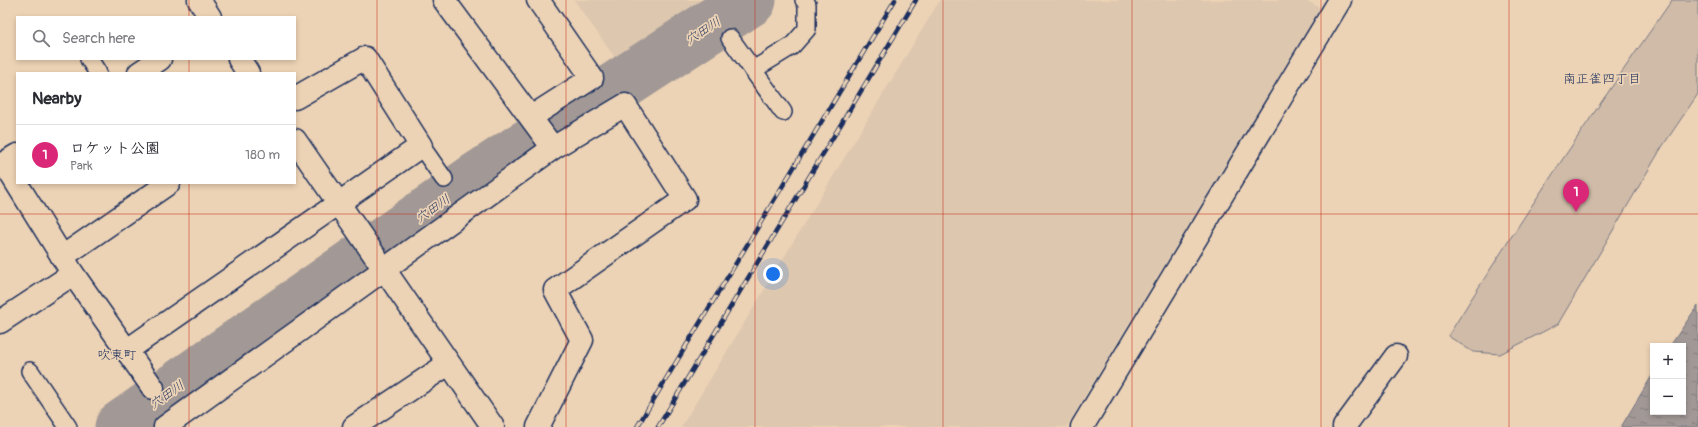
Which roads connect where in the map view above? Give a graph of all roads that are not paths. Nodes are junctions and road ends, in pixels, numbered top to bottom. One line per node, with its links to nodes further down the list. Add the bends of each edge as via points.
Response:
1 (199, 0): 6 (street)
2 (444, 0): 17 (street)
3 (538, 0): 17 (street, via 592,78)
4 (804, 0): 11 (lane, via 807,4 807,29 792,46)
5 (1340, 0): 40 (street)
6 (209, 16)
7 (730, 38): 11 (lane)
8 (90, 60): 12 (lane)
9 (158, 60): 13 (street)
10 (240, 60): 14 (street)
11 (753, 70): 16 (lane)
12 (97, 72)
13 (140, 72)
14 (247, 72)
15 (296, 97): 19 (street, via 365,58)
16 (783, 112)
17 (535, 123): 20 (street)
18 (296, 141): 26 (street)
19 (422, 146): 22 (lane); 26 (street)
20 (554, 148): 28 (street); 39 (street, via 624,105 685,199 555,290 582,340)
21 (16, 156): 23 (street, via 4,163)
22 (444, 179)
23 (16, 183)
24 (17, 184): 27 (street)
25 (168, 184): 27 (street)
26 (340, 203): 28 (street); 30 (street)
27 (67, 266): 29 (street); 30 (street)
28 (383, 269): 32 (street); 36 (street)
29 (0, 322)
30 (126, 351): 34 (street)
31 (1396, 356): 41 (street)
32 (448, 364): 37 (street); 38 (street)
33 (30, 371): 35 (lane)
34 (153, 388)
35 (68, 427)
36 (165, 427)
37 (354, 427)
38 (493, 427)
39 (538, 427)
40 (1082, 427)
41 (1344, 427)

